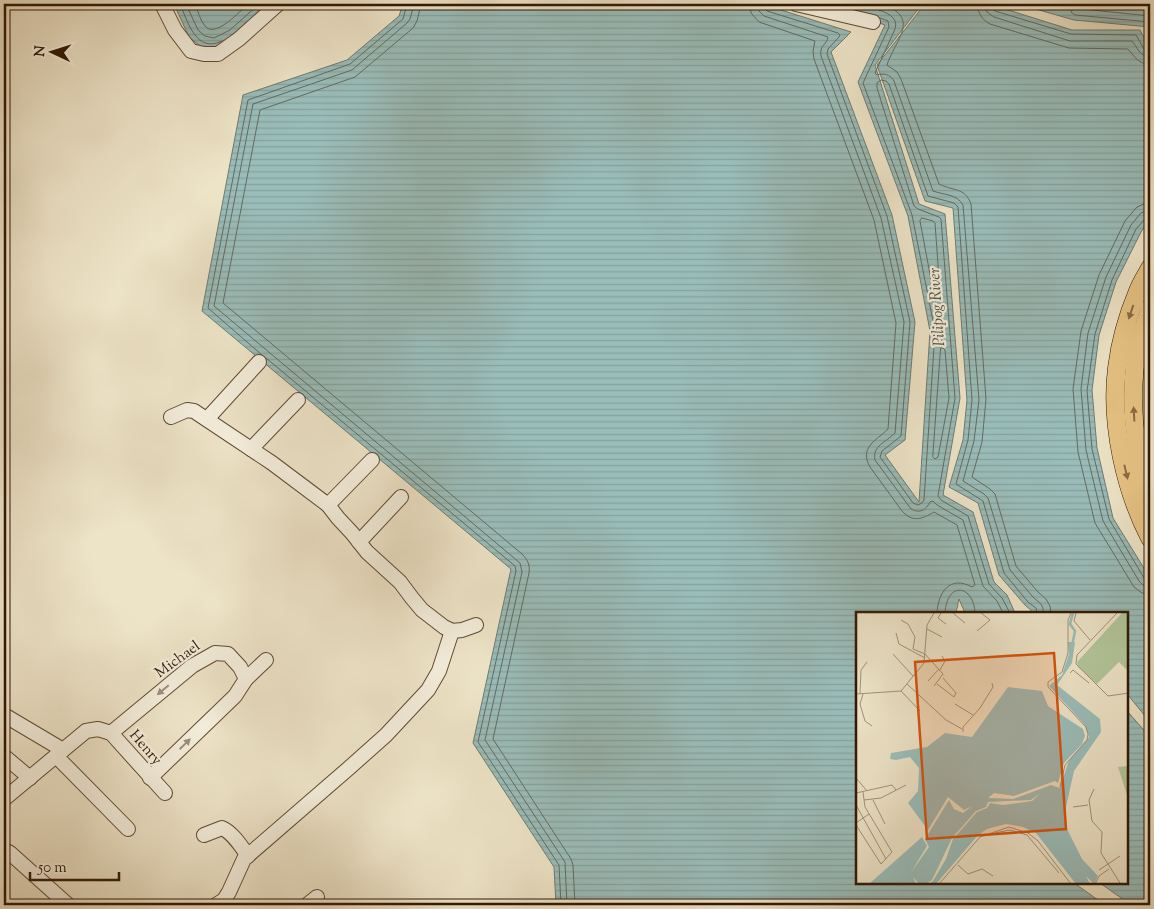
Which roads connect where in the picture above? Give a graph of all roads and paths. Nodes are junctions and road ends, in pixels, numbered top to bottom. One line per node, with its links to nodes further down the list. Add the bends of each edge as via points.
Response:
1 (162, 4): 2 (street, via 175,30 191,51 204,54 218,54)
2 (278, 4)
3 (796, 4): 4 (street)
4 (873, 22)
5 (1150, 268): 16 (main road, one-way to 16, via 1123,334 1115,394 1118,439 1128,483)
6 (1150, 308): 13 (main road, one-way to 6, via 1136,436 1133,395 1139,341)
7 (259, 362): 10 (street)
8 (298, 400): 11 (street)
9 (171, 417): 10 (street, via 194,410)
10 (207, 420): 11 (street)
11 (251, 449): 15 (street)
12 (372, 460): 15 (street)
13 (1150, 495)
14 (401, 497): 17 (street)
15 (328, 505): 17 (street)
16 (1150, 538)
17 (359, 542): 19 (street, via 400,582 422,610)
18 (476, 625): 19 (street)
19 (452, 631): 33 (street, via 439,671 428,690 372,748)
20 (266, 660): 21 (street)
21 (246, 679): 23 (street, Michael, one-way to 23, via 228,654 215,653 192,666); 27 (street, one-way to 21, via 235,696)
22 (4, 715): 24 (street)
23 (105, 731): 24 (street, Michael, via 86,731); 27 (street, Henry)
24 (59, 753): 26 (street, Michael); 30 (street)
25 (4, 756): 26 (street)
26 (30, 778): 29 (street, Michael)
27 (150, 778): 28 (street, Henry)
28 (165, 794)
29 (4, 799)
30 (128, 829)
31 (204, 835): 33 (street, via 225,829)
32 (4, 850): 34 (street)
33 (248, 856): 35 (street, via 224,900)
34 (68, 905)
35 (216, 905)

